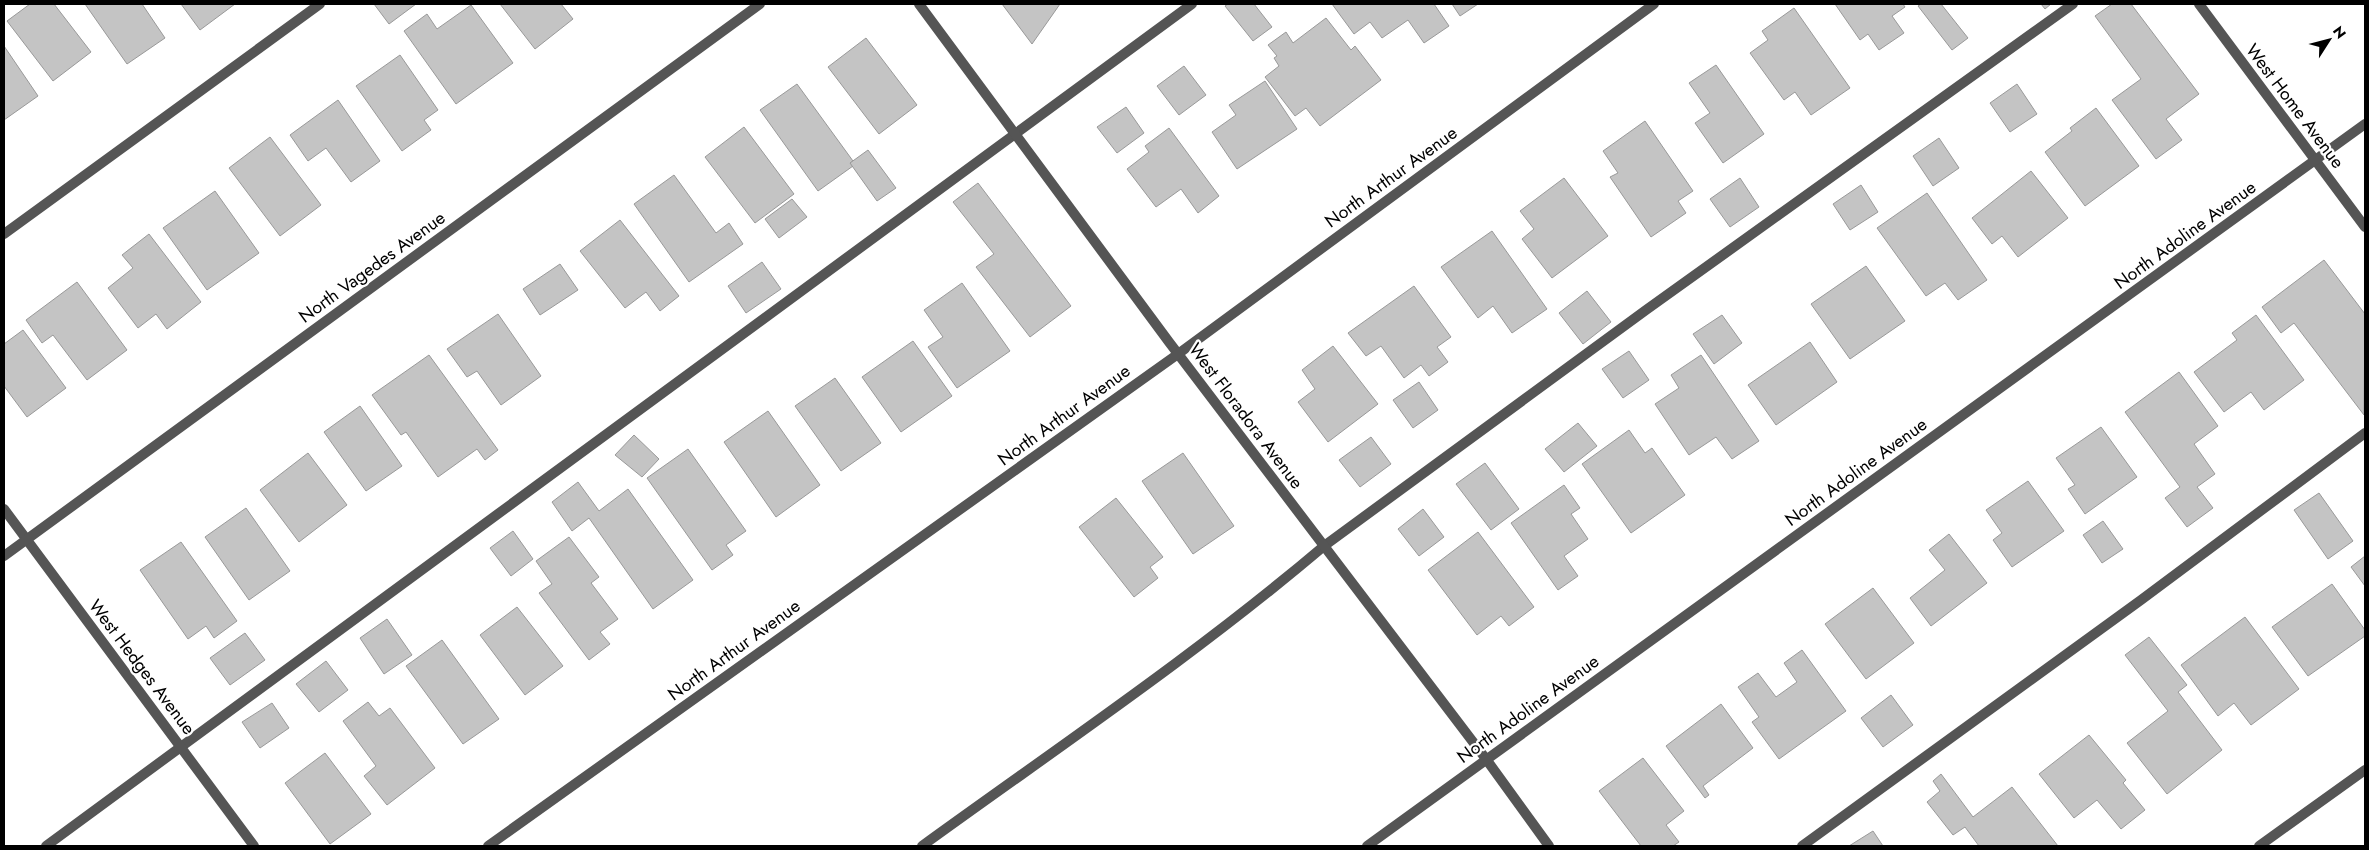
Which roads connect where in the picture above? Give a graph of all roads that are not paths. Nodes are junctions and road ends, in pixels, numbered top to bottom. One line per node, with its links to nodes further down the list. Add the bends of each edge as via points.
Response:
1 (320, 4): 12 (street)
2 (760, 4): 16 (street, North Vagedes Avenue)
3 (919, 4): 9 (street, West Floradora Avenue)
4 (1192, 4): 9 (street)
5 (1654, 4): 13 (street, North Arthur Avenue)
6 (2073, 4): 17 (street)
7 (2199, 4): 10 (street, West Home Avenue)
8 (2365, 124): 10 (street, North Adoline Avenue)
9 (1015, 133): 13 (street, West Floradora Avenue); 19 (street)
10 (2316, 161): 11 (street, West Home Avenue); 20 (street, North Adoline Avenue)
11 (2365, 227)
12 (4, 234)
13 (1178, 354): 17 (street, West Floradora Avenue); 24 (street, North Arthur Avenue)
14 (2365, 433): 28 (street)
15 (4, 509): 16 (street, West Hedges Avenue)
16 (26, 540): 18 (street, North Vagedes Avenue); 19 (street, West Hedges Avenue)
17 (1324, 546): 20 (street, West Floradora Avenue); 25 (street, via 1267,593)
18 (4, 556)
19 (182, 747): 22 (street); 23 (street, West Hedges Avenue)
20 (1486, 759): 26 (street, North Adoline Avenue); 27 (street, West Floradora Avenue)
21 (2365, 770): 29 (street)
22 (46, 846)
23 (254, 846)
24 (488, 846)
25 (922, 846)
26 (1367, 846)
27 (1549, 846)
28 (1802, 846)
29 (2259, 846)

